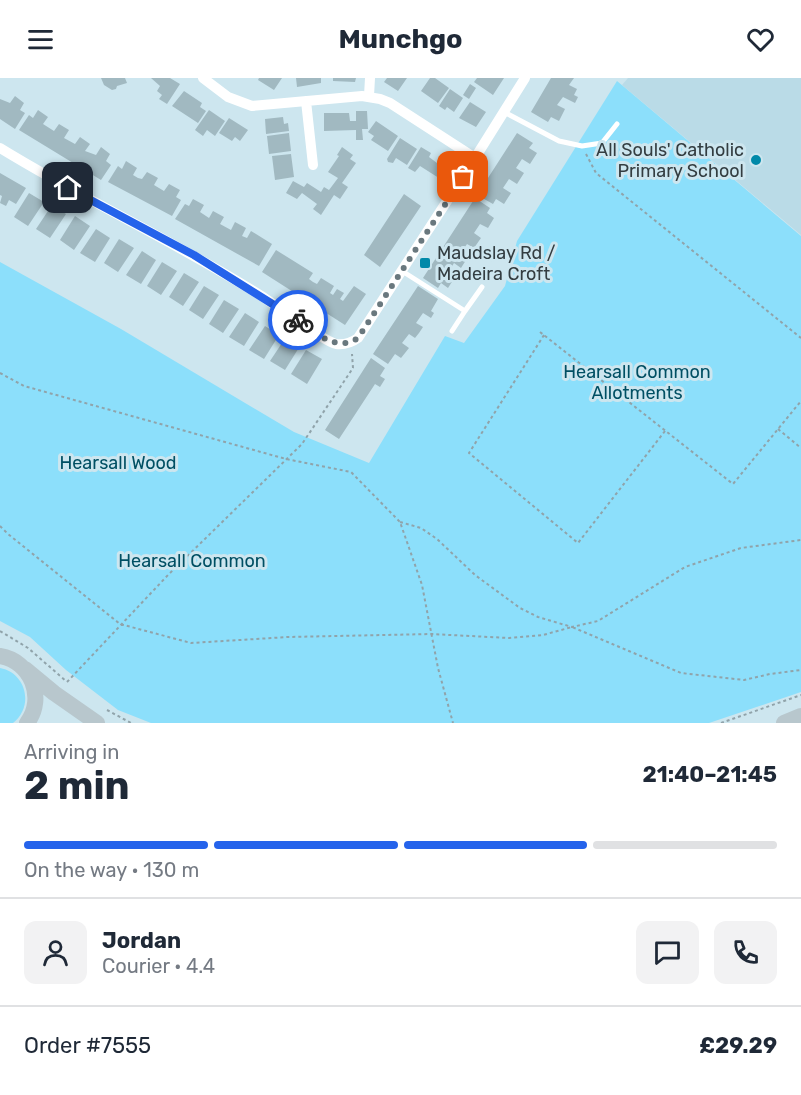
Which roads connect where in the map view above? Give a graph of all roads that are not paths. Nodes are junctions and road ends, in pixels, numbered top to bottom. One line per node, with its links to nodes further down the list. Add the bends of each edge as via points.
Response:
1 (203, 78): 5 (street, via 228,98 252,106)
2 (370, 78): 4 (street)
3 (525, 78): 6 (street)
4 (369, 96): 5 (street); 9 (street, via 390,103)
5 (306, 101): 10 (street)
6 (504, 112): 7 (lane, via 559,141 582,146 602,143); 9 (street)
7 (617, 124)
8 (0, 148): 11 (street, via 194,255 329,341 349,343 358,338)
9 (475, 158): 11 (street)
10 (313, 165)
11 (402, 271): 13 (lane)
12 (482, 288): 13 (lane)
13 (465, 311): 14 (lane)
14 (452, 331)
15 (0, 656): 16 (main road)
16 (25, 669): 17 (main road, via 54,693); 18 (main road, via 34,685 35,699)
17 (102, 716)
18 (27, 723)

